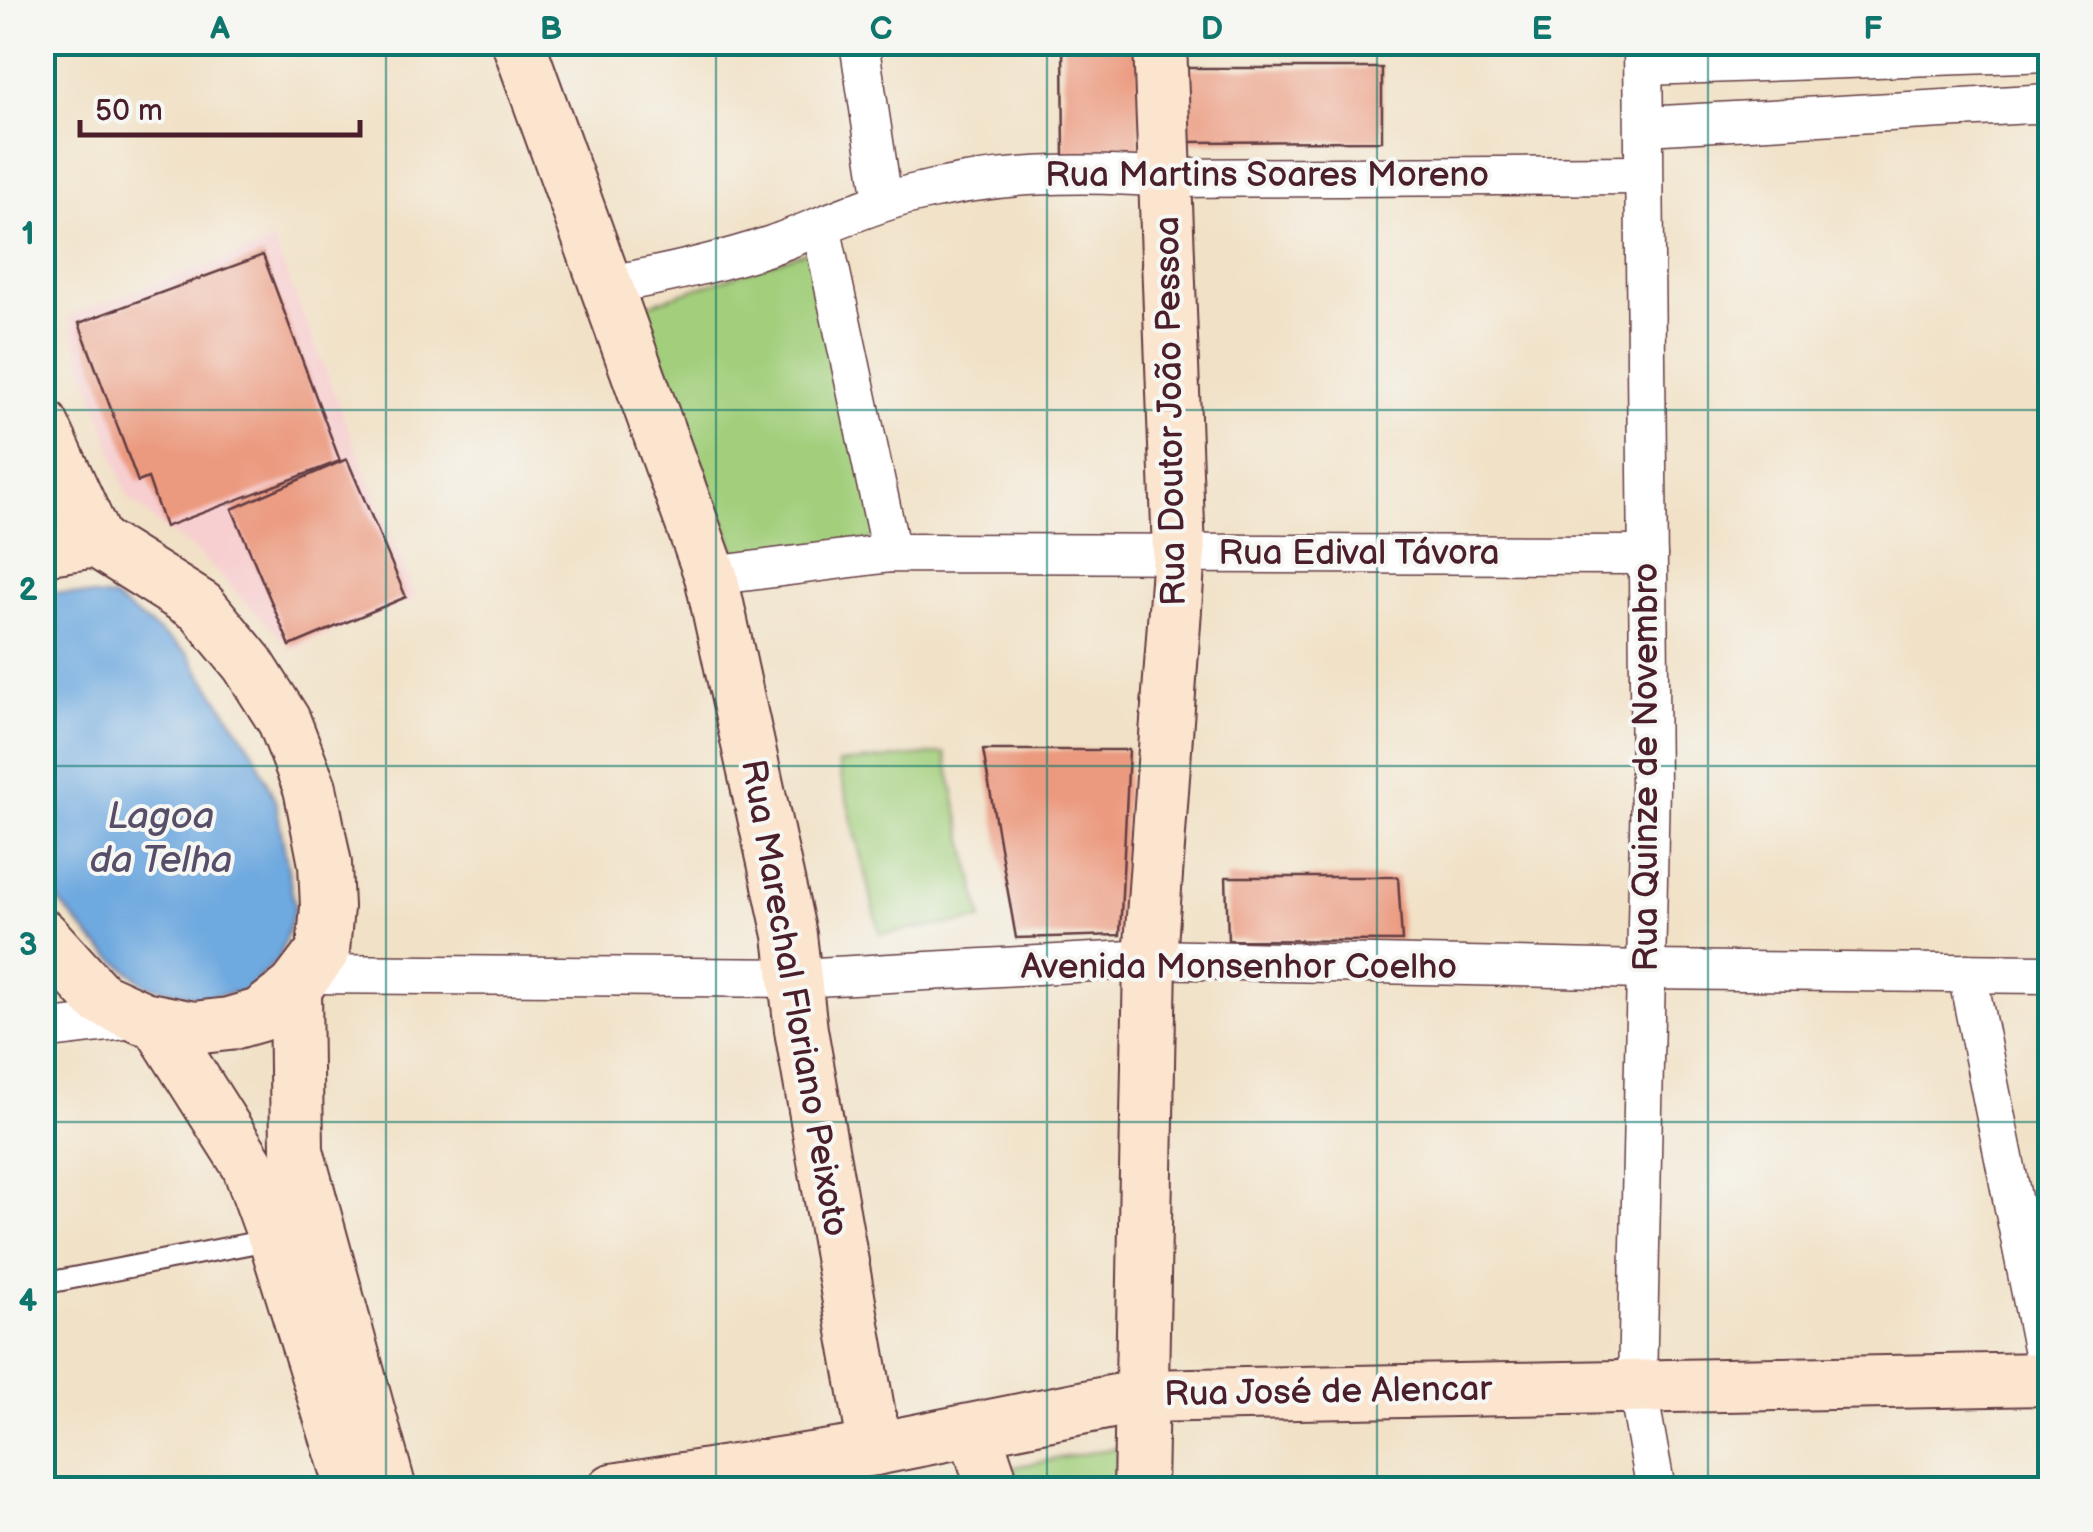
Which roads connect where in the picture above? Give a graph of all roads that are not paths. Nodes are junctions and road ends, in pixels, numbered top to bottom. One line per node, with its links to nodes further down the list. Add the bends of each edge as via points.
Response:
1 (518, 42): 12 (main road, Rua Marechal Floriano Peixoto)
2 (859, 42): 10 (street)
3 (1160, 42): 9 (main road, Rua Doutor João Pessoa)
4 (2050, 52): 5 (street)
5 (1644, 54): 7 (street, Rua Quinze de Novembro)
6 (2050, 103): 7 (street)
7 (1646, 126): 8 (street, Rua Quinze de Novembro)
8 (1643, 175): 9 (street, Rua Martins Soares Moreno); 18 (street, Rua Quinze de Novembro)
9 (1167, 178): 10 (street, Rua Martins Soares Moreno, via 1036,174); 17 (main road, Rua Doutor João Pessoa)
10 (883, 202): 11 (street, Rua Martins Soares Moreno)
11 (822, 226): 12 (street, Rua Martins Soares Moreno, via 690,270); 16 (street)
12 (608, 285): 19 (main road, Rua Marechal Floriano Peixoto)
13 (42, 424): 14 (main road)
14 (96, 541): 15 (main road); 26 (main road, via 202,606 284,721 310,788 327,907 323,950)
15 (42, 549)
16 (892, 553): 17 (street, Rua Edival Távora); 19 (street, Rua Edival Távora)
17 (1178, 553): 18 (street, Rua Edival Távora); 21 (main road, Rua Doutor João Pessoa)
18 (1648, 555): 22 (street, Rua Quinze de Novembro)
19 (711, 576): 25 (main road, Rua Marechal Floriano Peixoto)
20 (46, 954): 27 (main road, via 99,998)
21 (1150, 959): 22 (street, Avenida Monsenhor Coelho); 25 (street, Avenida Monsenhor Coelho); 33 (main road, Rua Doutor João Pessoa)
22 (1645, 970): 23 (street, Avenida Monsenhor Coelho); 32 (street, Rua Quinze de Novembro)
23 (1967, 973): 24 (street, Avenida Monsenhor Coelho); 31 (street)
24 (2050, 974)
25 (797, 978): 26 (street, Avenida Monsenhor Coelho); 35 (main road, Rua Marechal Floriano Peixoto, via 800,1030)
26 (302, 981): 27 (main road, via 260,1015 229,1024 193,1028); 37 (main road, via 298,1151)
27 (151, 1021): 28 (street); 29 (main road, via 228,1129)
28 (42, 1030)
29 (275, 1239): 30 (lane); 36 (main road)
30 (42, 1284)
31 (2050, 1382): 32 (main road, Rua José de Alencar)
32 (1638, 1385): 33 (main road, Rua José de Alencar); 41 (street, Rua Quinze de Novembro)
33 (1141, 1396): 34 (main road, Rua José de Alencar); 40 (main road, Rua Doutor João Pessoa)
34 (974, 1430): 35 (main road, Rua José de Alencar); 39 (main road)
35 (875, 1449): 38 (main road, Rua José de Alencar)
36 (353, 1490)
37 (390, 1490)
38 (613, 1490)
39 (994, 1490)
40 (1140, 1490)
41 (1656, 1490)

